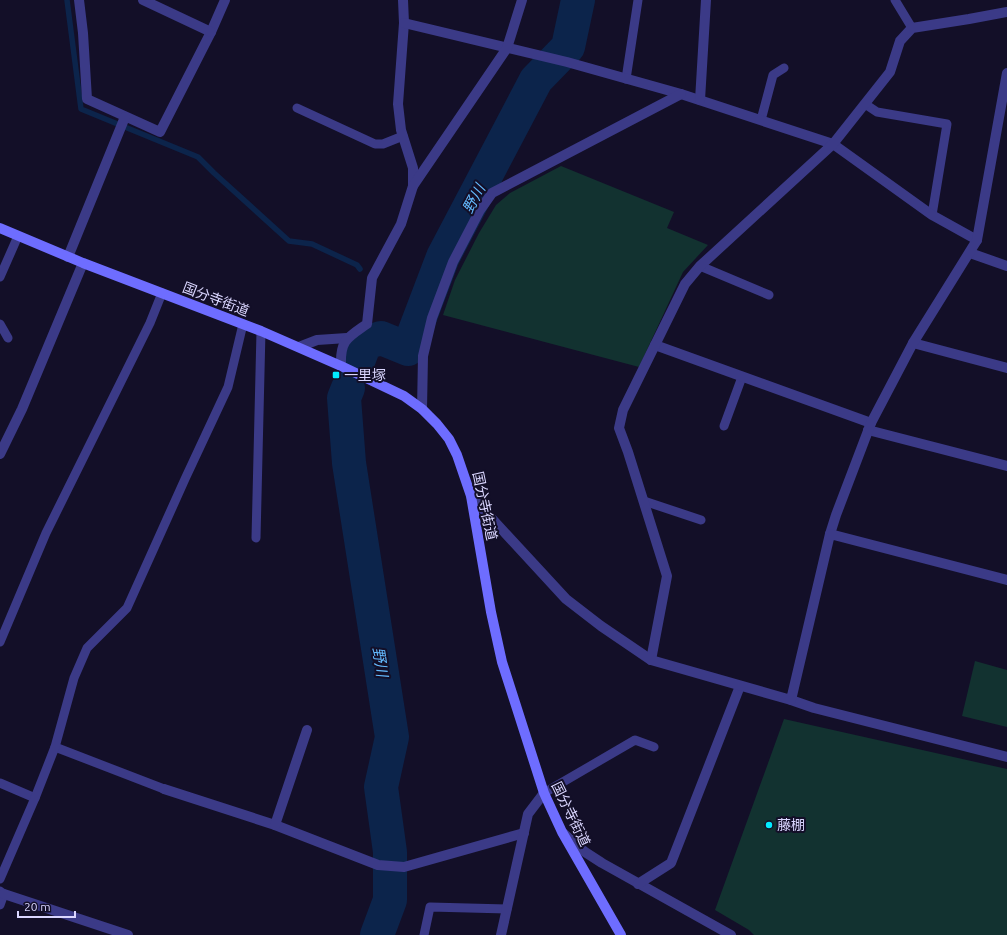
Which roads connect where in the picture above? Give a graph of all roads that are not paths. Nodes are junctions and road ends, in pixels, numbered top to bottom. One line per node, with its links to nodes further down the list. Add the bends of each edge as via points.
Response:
1 (78, 0): 21 (street, via 83,33 87,100)
2 (144, 0): 12 (street)
3 (225, 0): 12 (street)
4 (403, 0): 10 (street)
5 (522, 0): 13 (street)
6 (638, 0): 16 (lane)
7 (706, 0): 18 (street)
8 (895, 0): 11 (lane)
9 (1007, 12): 11 (street)
10 (404, 24): 13 (street); 23 (street, via 398,104)
11 (912, 28): 19 (street, via 900,41 890,72)
12 (211, 32): 21 (street, via 160,132)
13 (507, 48): 16 (street); 25 (street)
14 (784, 68): 22 (lane, via 773,75)
15 (1007, 73): 29 (street)
16 (626, 79): 17 (street)
17 (681, 94): 18 (street); 49 (street, via 492,193 480,210 453,262 432,318 423,356)
18 (700, 100): 22 (street)
19 (865, 104): 24 (street); 26 (lane, via 877,112 947,124)
20 (297, 108): 23 (lane, via 375,144)
21 (124, 117): 31 (street)
22 (761, 120): 24 (street)
23 (403, 136): 25 (street, via 413,168)
24 (833, 144): 26 (street); 33 (street)
25 (413, 186): 42 (street, via 401,224 372,278 367,324)
26 (932, 215): 29 (street)
27 (0, 228): 28 (main road, 国分寺街道)
28 (18, 236): 31 (main road, 国分寺街道); 35 (lane)
29 (977, 240): 30 (street)
30 (970, 253): 34 (street); 43 (street)
31 (68, 257): 32 (main road, 国分寺街道)
32 (83, 263): 36 (main road, 国分寺街道); 52 (street, via 22,410)
33 (700, 266): 37 (lane); 44 (street, via 686,284)
34 (1007, 266)
35 (0, 277)
36 (162, 294): 39 (main road, 国分寺街道); 60 (lane, via 46,532)
37 (769, 295)
38 (0, 324): 41 (lane)
39 (243, 324): 40 (main road, 国分寺街道); 65 (lane, via 228,387 127,608 87,648 74,678)
40 (261, 331): 45 (main road, 国分寺街道); 58 (lane)
41 (8, 338)
42 (347, 338): 45 (street, via 316,340); 46 (street, via 342,346)
43 (913, 343): 47 (street); 51 (street)
44 (655, 346): 48 (street); 55 (street, via 623,410 619,428)
45 (299, 347): 46 (main road, 国分寺街道)
46 (341, 366): 49 (main road, 国分寺街道, via 404,396)
47 (1007, 368)
48 (742, 376): 50 (lane); 51 (street)
49 (422, 409): 54 (main road, 国分寺街道, via 449,439)
50 (724, 426)
51 (870, 427): 53 (street); 57 (street)
52 (0, 454)
53 (1007, 466)
54 (471, 496): 61 (street, via 566,599); 70 (main road, 国分寺街道, via 502,662)
55 (644, 501): 56 (lane); 61 (street, via 667,576)
56 (701, 520)
57 (830, 534): 59 (street); 63 (street)
58 (256, 538)
59 (1007, 580)
60 (0, 642)
61 (651, 660): 62 (street)
62 (740, 686): 63 (street); 76 (street, via 671,863)
63 (791, 700): 67 (street)
64 (307, 730): 72 (street)
65 (55, 747): 69 (lane); 71 (lane)
66 (654, 747): 70 (lane, via 635,740)
67 (1007, 757)
68 (0, 783): 71 (lane)
69 (164, 789): 72 (street)
70 (544, 793): 73 (main road, 国分寺街道); 74 (street, via 528,814)
71 (35, 798): 75 (lane)
72 (275, 825): 74 (street, via 378,864 404,867)
73 (562, 832): 76 (street, via 585,852); 83 (main road, 国分寺街道)
74 (524, 833): 79 (street)
75 (0, 879)
76 (638, 884): 84 (street)
77 (2, 892): 78 (lane); 80 (street)
78 (0, 905)
79 (507, 909): 81 (lane, via 430,907); 82 (street)
80 (128, 935)
81 (424, 935)
82 (501, 935)
83 (621, 935)
84 (731, 935)

